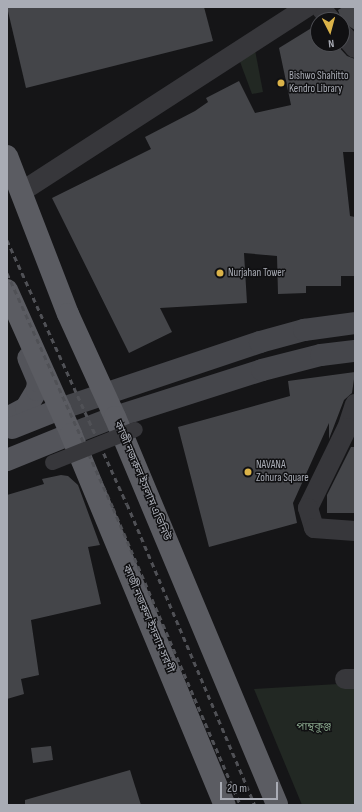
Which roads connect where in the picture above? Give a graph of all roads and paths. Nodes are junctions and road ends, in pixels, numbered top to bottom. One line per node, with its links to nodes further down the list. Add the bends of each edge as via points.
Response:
1 (307, 7): 3 (street)
2 (7, 156): 3 (highway, কাজী নজরুল ইসলাম এভিনিউ)
3 (21, 192): 7 (highway, কাজী নজরুল ইসলাম এভিনিউ, via 68,314)
4 (9, 296): 9 (highway); 11 (main road, via 16,330 38,381 37,390 26,408)
5 (355, 323): 7 (main road, via 304,330 260,342)
6 (355, 351): 10 (main road, via 321,355 262,370)
7 (105, 393): 9 (main road); 10 (highway, কাজী নজরুল ইসলাম এভিনিউ)
8 (355, 404): 18 (street, via 347,428 308,508 314,528)
9 (60, 409): 12 (main road); 15 (highway)
10 (115, 417): 15 (main road); 20 (highway, কাজী নজরুল ইসলাম এভিনিউ)
11 (7, 418)
12 (31, 420): 14 (main road); 16 (main road)
13 (135, 429): 16 (street, bridge)
14 (7, 430)
15 (71, 434): 16 (main road); 19 (highway, কাজী নজরুল ইসলাম সরণী)
16 (47, 454): 17 (main road)
17 (7, 460)
18 (355, 531)
19 (225, 805)
20 (277, 805)

